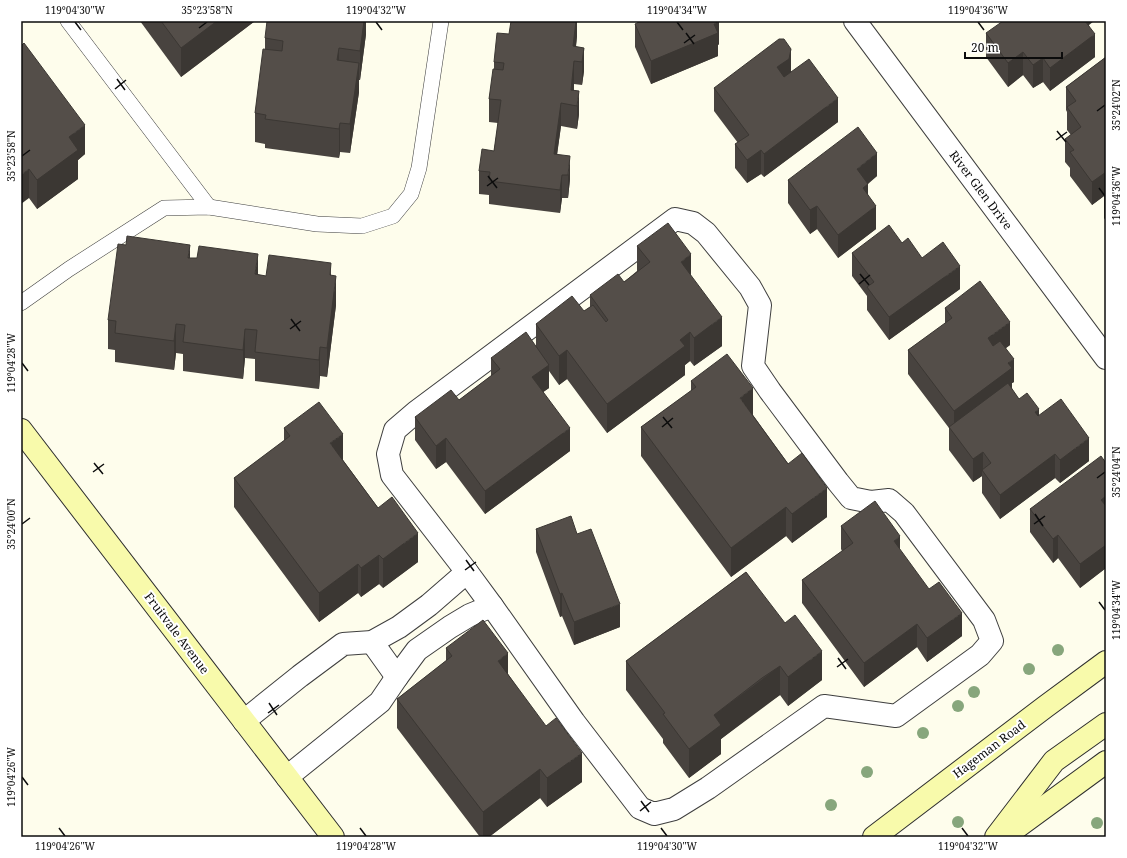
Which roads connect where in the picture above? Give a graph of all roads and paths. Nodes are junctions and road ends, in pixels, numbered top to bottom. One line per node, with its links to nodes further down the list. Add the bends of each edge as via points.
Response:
1 (68, 21): 4 (lane)
2 (441, 21): 4 (lane, via 419,168 411,194 393,216 362,226 317,224)
3 (855, 21): 6 (street, River Glen Drive)
4 (209, 207): 5 (lane, via 164,208)
5 (21, 303)
6 (1106, 358)
7 (21, 430): 13 (main road, Fruitvale Avenue)
8 (467, 572): 9 (street); 9 (street, via 392,475 388,454 395,430 675,219 693,223 706,232 750,287 760,304 753,366 838,482 851,498 871,502 889,500 904,513 984,620 992,640 980,655 896,716 824,706 708,788 674,809 654,814 640,808 574,722); 10 (street, via 429,605 399,627)
9 (492, 606): 12 (street, via 470,615 417,650)
10 (372, 642): 12 (street); 13 (street, via 343,644)
11 (1106, 662): 18 (main road, Hageman Road)
12 (397, 677): 16 (street, via 380,702)
13 (244, 721): 16 (main road, Fruitvale Avenue)
14 (1106, 724): 19 (main road, via 1054,761)
15 (1106, 762): 20 (main road)
16 (287, 777): 17 (main road, Fruitvale Avenue)
17 (333, 837)
18 (874, 837)
19 (996, 837)
20 (1004, 837)

